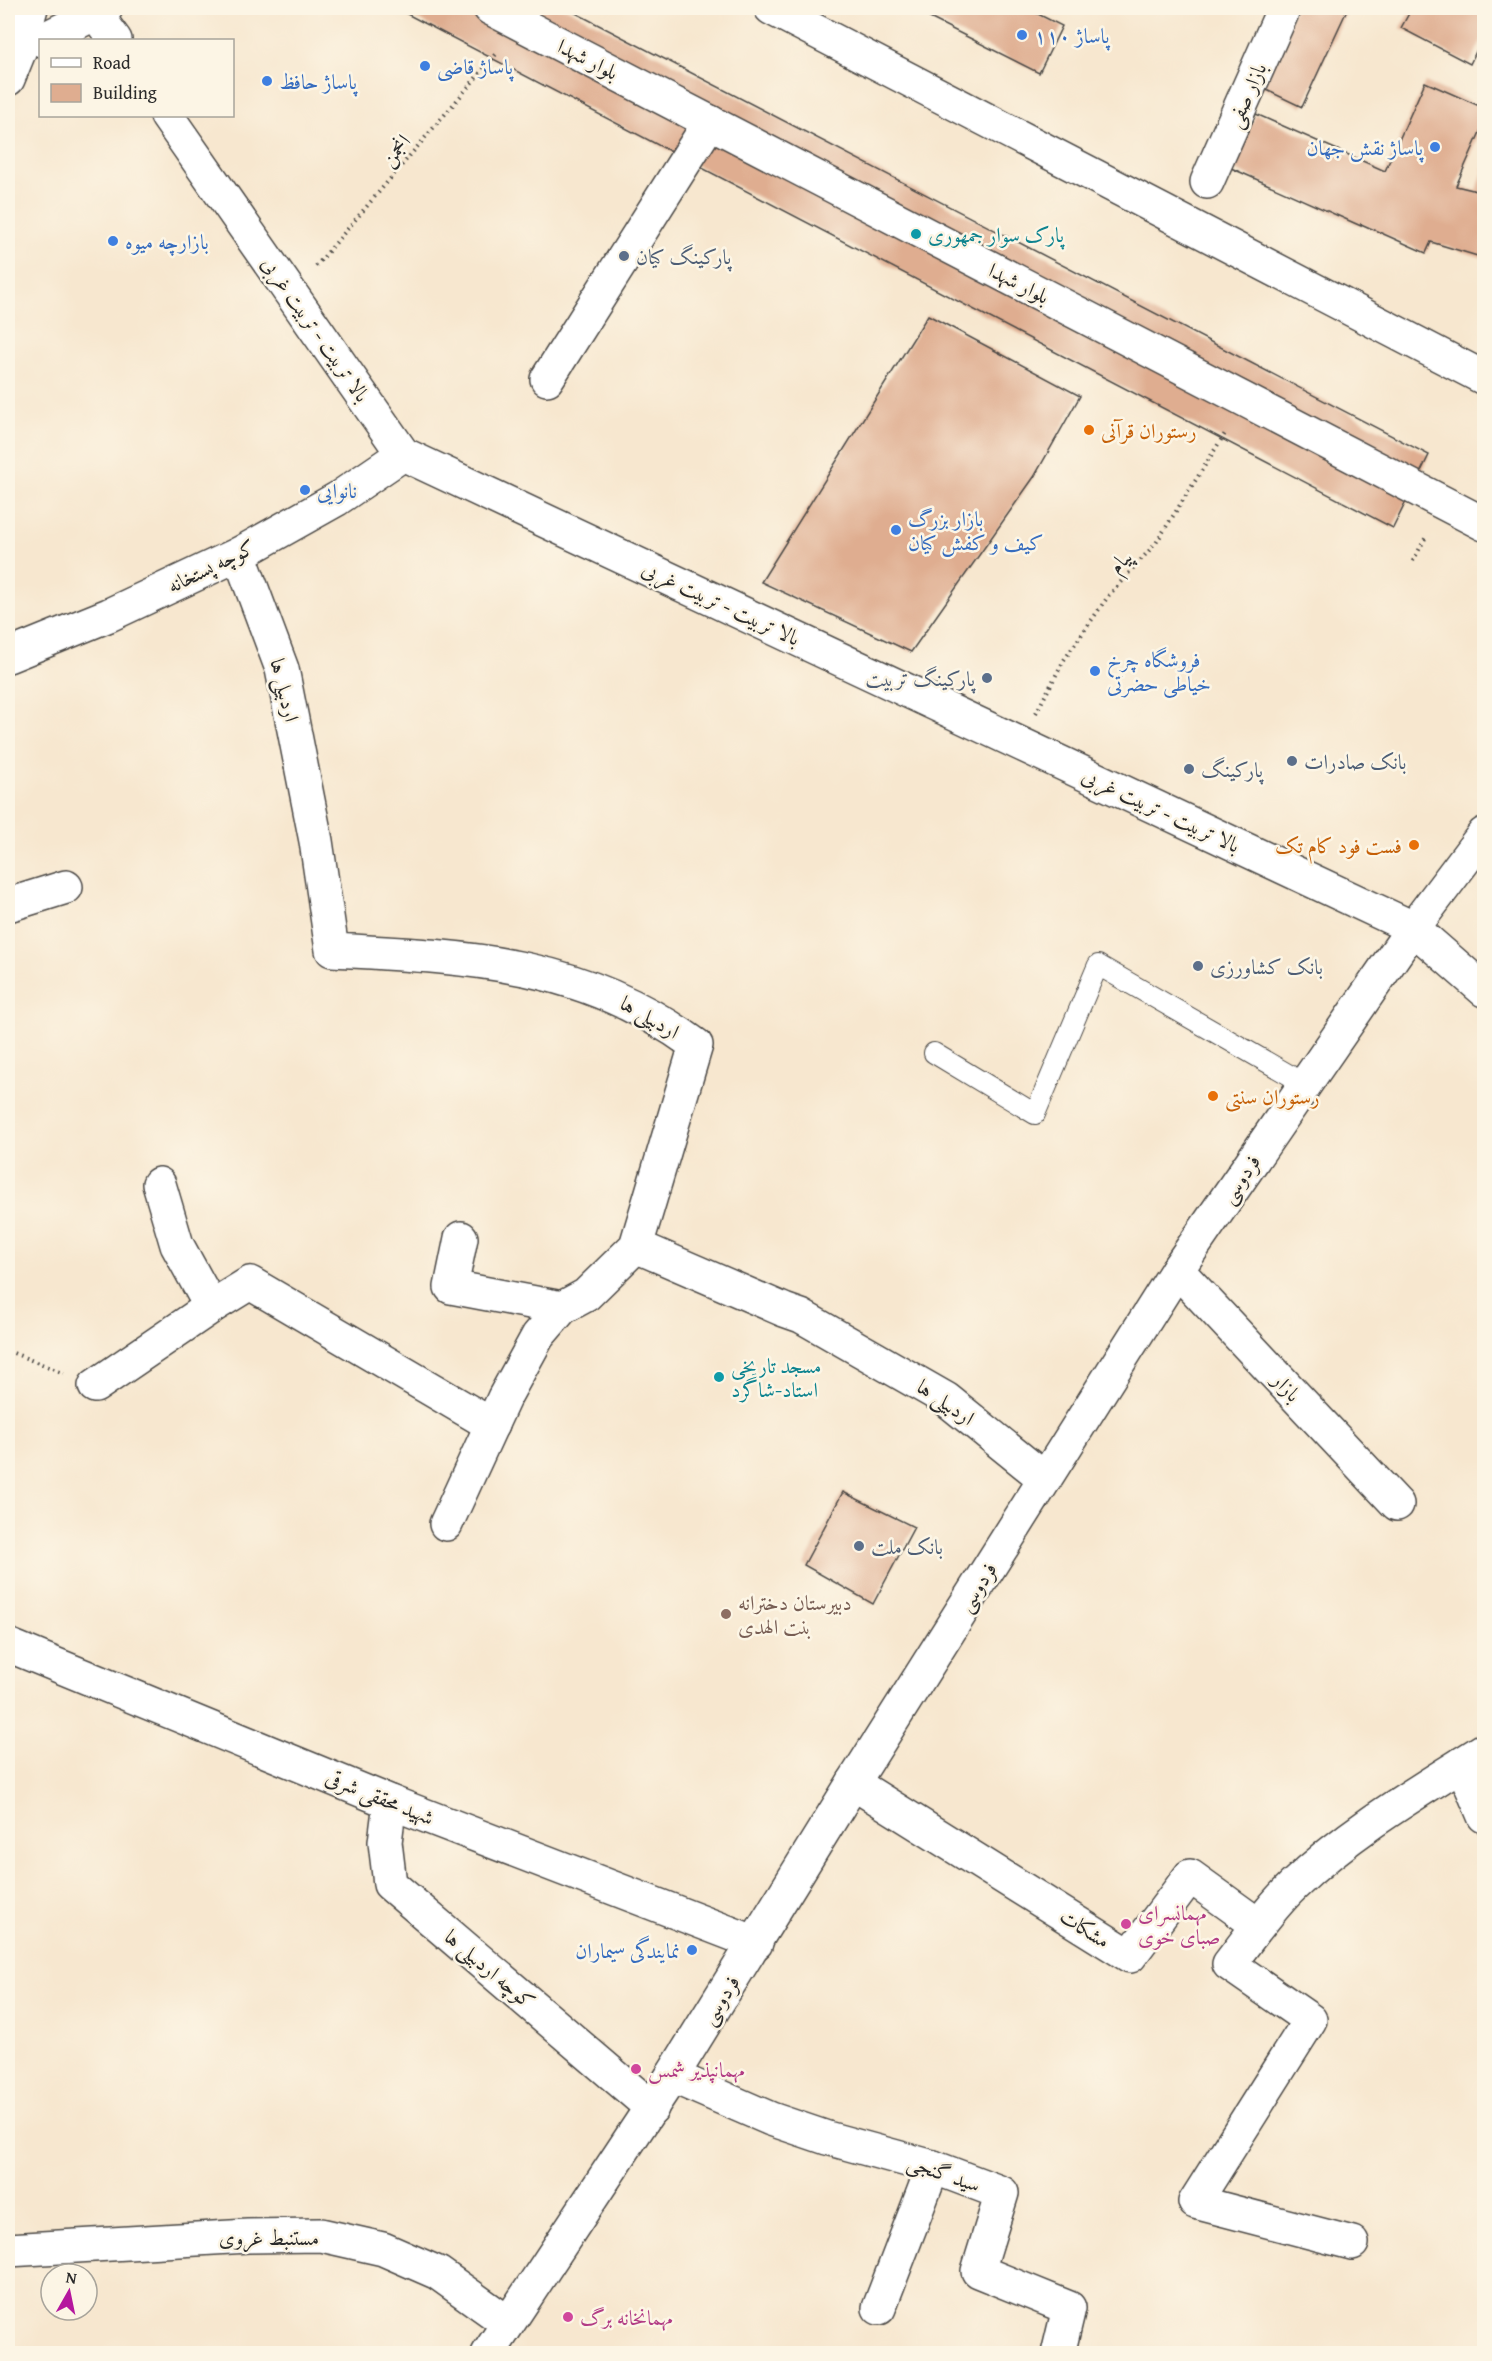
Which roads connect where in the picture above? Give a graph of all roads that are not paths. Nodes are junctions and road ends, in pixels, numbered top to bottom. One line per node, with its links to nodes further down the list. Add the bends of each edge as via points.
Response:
1 (31, 8): 8 (street)
2 (490, 8): 10 (street, بلوار شهدا)
3 (771, 8): 12 (street)
4 (1284, 8): 11 (street, بازار صفی)
5 (101, 11): 6 (street); 7 (street)
6 (52, 39)
7 (115, 39)
8 (27, 53)
9 (168, 117): 14 (street, بالا تربیت - تربیت غربی)
10 (710, 122): 13 (street); 15 (street, بلوار شهدا)
11 (1207, 182)
12 (1485, 378)
13 (547, 379)
14 (403, 454): 16 (street, کوچه پستخانه, via 337,499); 21 (street, بالا تربیت - تربیت غربی)
15 (1485, 524)
16 (239, 554): 17 (street, کوچه پستخانه, via 109,615); 27 (street, اردبیلی ها, via 282,669 316,842 332,950 492,962 561,977 614,996 666,1022 696,1045)
17 (8, 656)
18 (1485, 834): 21 (street, فردوسی)
19 (66, 887): 20 (street)
20 (8, 905)
21 (1413, 928): 22 (street, بالا تربیت - تربیت غربی); 24 (street, فردوسی)
22 (1485, 990)
23 (934, 1053): 24 (lane, via 1035,1114 1098,965)
24 (1305, 1084): 28 (street, فردوسی)
25 (159, 1184): 29 (street, via 177,1245)
26 (461, 1238): 30 (street, via 451,1287)
27 (636, 1246): 30 (street, via 586,1295); 33 (street, اردبیلی ها, via 801,1316 878,1359 946,1399)
28 (1177, 1270): 33 (street, فردوسی); 34 (street, بازار)
29 (211, 1307): 31 (street); 32 (street, via 250,1283)
30 (562, 1308): 32 (street, via 538,1336)
31 (95, 1386)
32 (492, 1425): 35 (street)
33 (1045, 1479): 38 (street, فردوسی)
34 (1398, 1504)
35 (446, 1524)
36 (8, 1645): 39 (street, شهید محققی شرقی)
37 (1473, 1757): 40 (street); 41 (street, via 1347,1842 1293,1886)
38 (853, 1783): 41 (street, مشکات, via 1130,1956 1190,1876); 42 (street, فردوسی)
39 (390, 1802): 42 (street, شهید محققی شرقی); 44 (street, کوچه اردبیلی ها, via 385,1842 390,1884)
40 (1485, 1816)
41 (1258, 1925): 46 (street, via 1229,1964 1310,2020 1195,2202)
42 (756, 1942): 43 (street, فردوسی)
43 (672, 2076): 44 (street, فردوسی); 45 (street, سید گنجی, via 771,2119)
44 (652, 2108): 49 (street, فردوسی)
45 (933, 2167): 48 (street); 51 (street, سید گنجی, via 1002,2193 978,2271 1068,2308)
46 (1352, 2243)
47 (8, 2250): 49 (street, مستنبط غروی, via 321,2235 383,2249 438,2273)
48 (879, 2308)
49 (508, 2323): 50 (street, فردوسی)
50 (488, 2354)
51 (1058, 2354)

